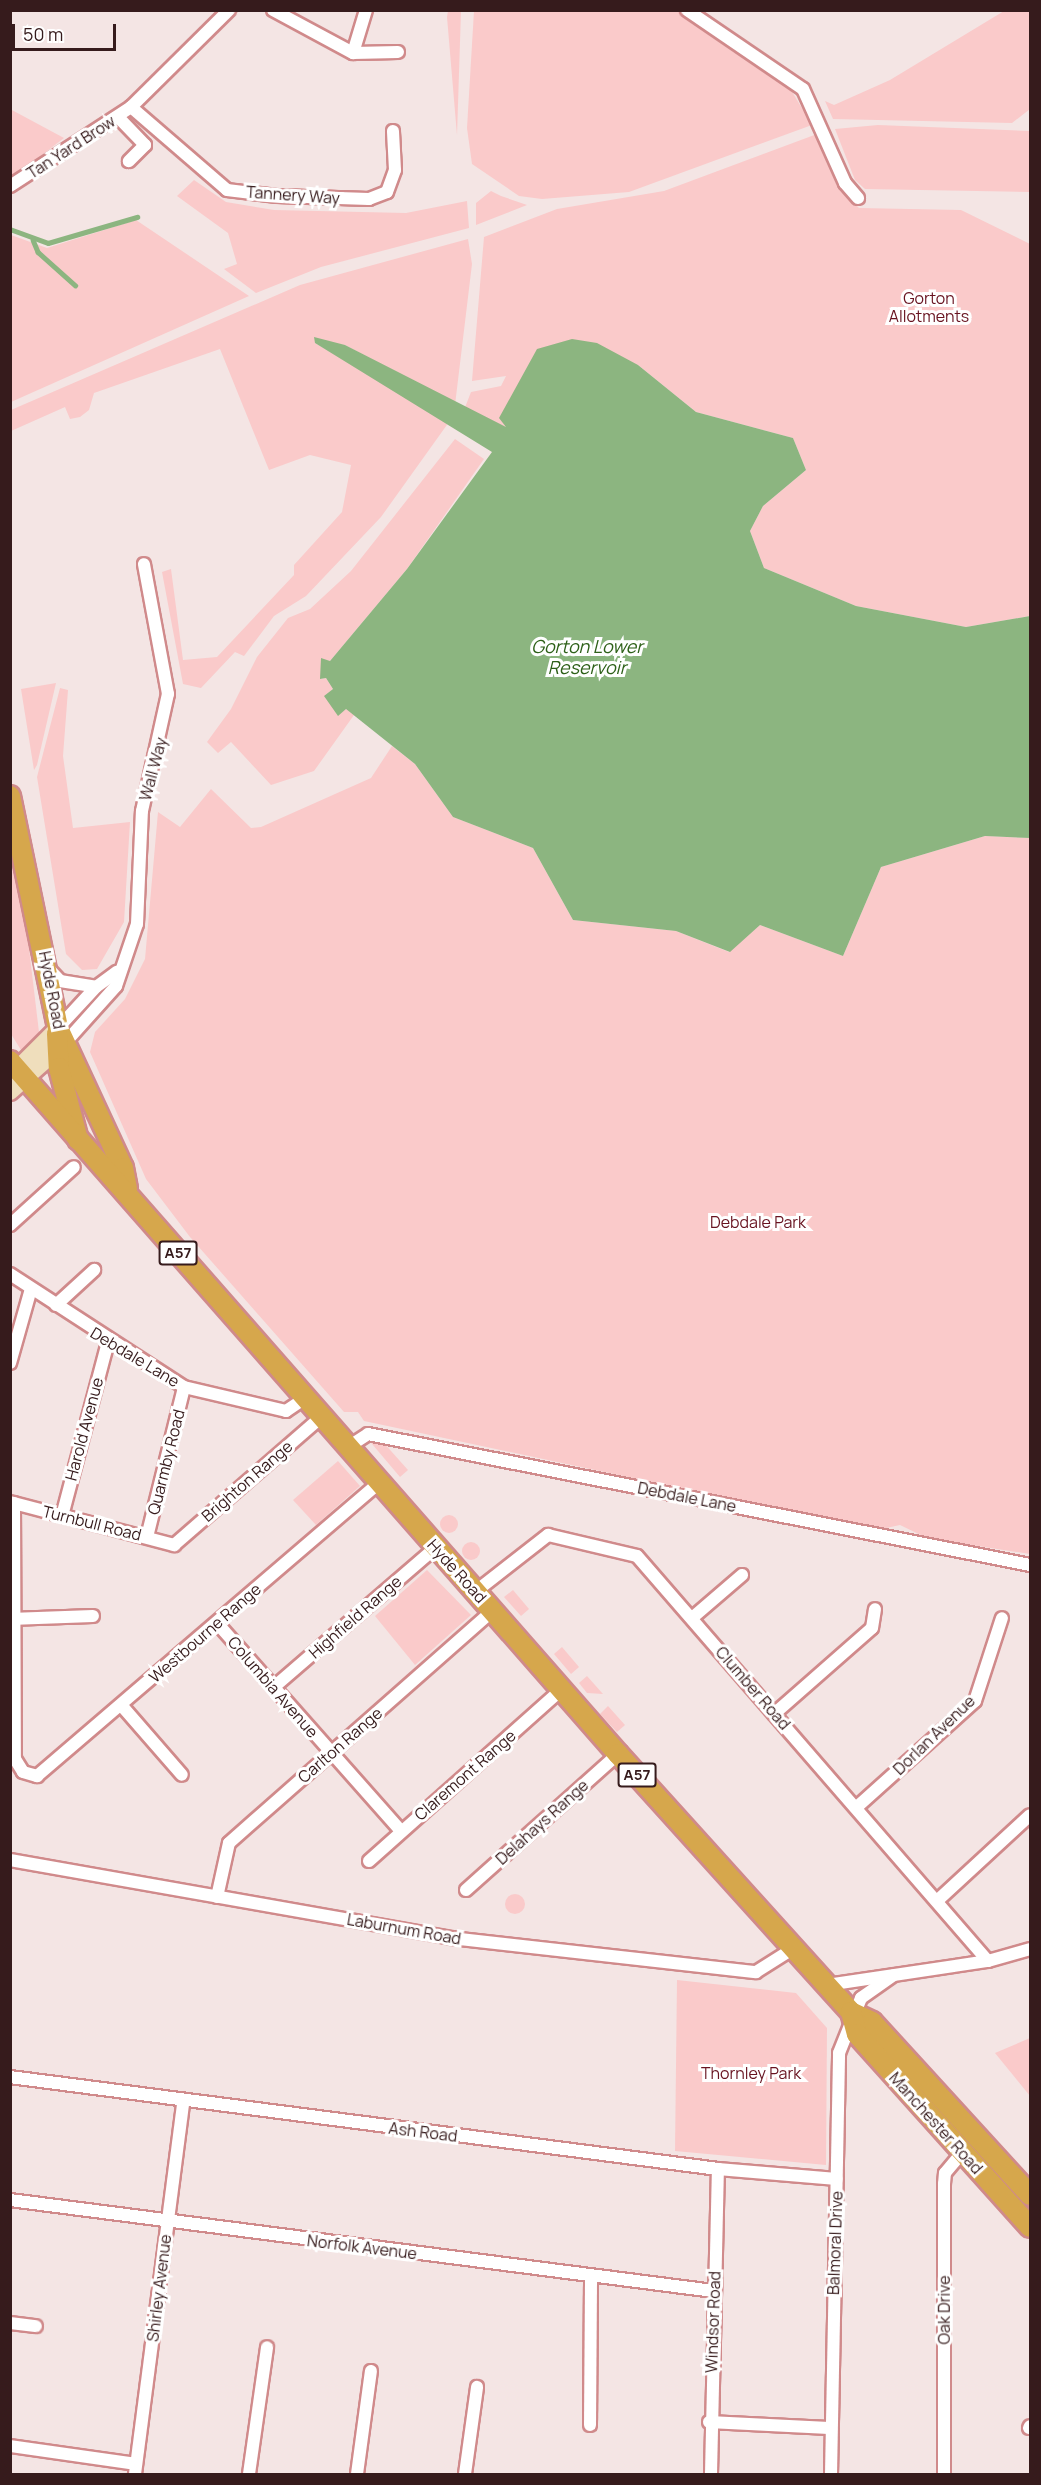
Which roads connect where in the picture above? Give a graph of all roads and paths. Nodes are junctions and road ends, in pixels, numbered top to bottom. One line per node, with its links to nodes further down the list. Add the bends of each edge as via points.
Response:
1 (229, 10): 7 (street, Tan Yard Brow)
2 (273, 10): 6 (street)
3 (366, 10): 6 (street)
4 (687, 10): 12 (street, via 803,89 837,165)
5 (398, 52): 6 (street)
6 (353, 53)
7 (131, 107): 8 (street, Tan Yard Brow); 9 (street, Tannery Way, via 227,190 277,196 369,199 387,192 396,170)
8 (118, 117): 10 (street, via 145,145); 11 (street, Tan Yard Brow)
9 (393, 131)
10 (129, 161)
11 (10, 186)
12 (858, 198)
13 (144, 564): 16 (street, Wall Way, via 168,694 142,811 138,924)
14 (10, 796): 15 (highway, Hyde Road / A57)
15 (11, 818): 17 (highway, Hyde Road / A57, via 23,838 36,913)
16 (117, 972): 18 (street, Wall Way); 19 (street, Wall Way, via 116,986)
17 (56, 979): 18 (street); 19 (highway, Hyde Road / A57)
18 (96, 987): 19 (street, Wall Way)
19 (59, 1041): 20 (main road, Wall Way); 20 (main road, Wall Way); 21 (highway, A57); 23 (highway, Hyde Road / A57, via 123,1168)
20 (14, 1074): 21 (highway, Hyde Road / A57)
21 (78, 1143): 23 (highway, Hyde Road / A57)
22 (74, 1167): 24 (street)
23 (127, 1189): 32 (highway, Hyde Road / A57)
24 (10, 1225)
25 (94, 1270): 28 (street)
26 (10, 1275): 27 (street, Debdale Lane)
27 (31, 1289): 28 (street, Debdale Lane); 30 (street)
28 (56, 1305): 29 (street, Debdale Lane)
29 (108, 1342): 31 (street, Debdale Lane); 37 (street, Harold Avenue)
30 (10, 1363)
31 (184, 1387): 32 (street, Debdale Lane, via 286,1411); 38 (street, Quarmby Road)
32 (304, 1398): 33 (highway, Hyde Road / A57)
33 (321, 1417): 34 (highway, Hyde Road / A57); 39 (street, Brighton Range)
34 (348, 1447): 35 (highway, Hyde Road / A57); 41 (street, Debdale Lane, via 368,1434)
35 (379, 1483): 40 (highway, Hyde Road / A57); 50 (street, Westbourne Range)
36 (12, 1502): 37 (street, Turnbull Road); 49 (street)
37 (62, 1516): 38 (street, Turnbull Road)
38 (147, 1537): 39 (street, Turnbull Road)
39 (174, 1545)
40 (435, 1547): 43 (highway, Hyde Road / A57); 51 (street, Highfield Range)
41 (1030, 1565)
42 (742, 1575): 47 (street)
43 (475, 1592): 45 (highway, Hyde Road / A57); 47 (street, Clumber Road, via 536,1541 566,1536 637,1556)
44 (875, 1609): 54 (street, via 872,1628)
45 (492, 1611): 52 (highway, Hyde Road / A57); 55 (street, Carlton Range)
46 (93, 1616): 49 (street)
47 (692, 1618): 54 (street, Clumber Road)
48 (1002, 1618): 58 (street, Dorlan Avenue, via 975,1701)
49 (11, 1619): 53 (street, Westbourne Range, via 15,1759 28,1776 46,1773)
50 (217, 1623): 51 (street, Columbia Avenue); 53 (street, Westbourne Range)
51 (274, 1687): 55 (street, Columbia Avenue)
52 (561, 1690): 56 (highway, Hyde Road / A57); 60 (street, Claremont Range)
53 (122, 1706): 57 (street)
54 (774, 1714): 58 (street, Clumber Road)
55 (331, 1753): 60 (street, Columbia Avenue); 64 (street, Carlton Range, via 229,1843)
56 (618, 1754): 63 (street, Delahays Range); 66 (highway, Hyde Road / A57)
57 (182, 1775)
58 (858, 1806): 65 (street, Clumber Road)
59 (1030, 1815): 65 (street)
60 (401, 1831): 62 (street, Claremont Range)
61 (10, 1860): 64 (street, Laburnum Road)
62 (369, 1861)
63 (466, 1890)
64 (217, 1897): 66 (street, Laburnum Road, via 451,1938 756,1972)
65 (938, 1900): 68 (street, Clumber Road)
66 (794, 1948): 70 (highway, Manchester Road / A57)
67 (1030, 1949): 68 (street)
68 (988, 1961): 69 (street)
69 (893, 1976): 70 (street); 71 (street, via 872,1987)
70 (827, 1985): 71 (highway, Manchester Road / A57)
71 (851, 2012): 74 (highway, Manchester Road / A57, via 857,2034); 76 (street, Balmoral Drive, via 839,2054); 77 (highway, Manchester Road / A57, via 872,2022)
72 (10, 2077): 73 (street, Ash Road)
73 (183, 2102): 75 (street, Ash Road); 79 (street, Shirley Avenue)
74 (962, 2153): 80 (highway, Manchester Road / A57); 98 (street, Oak Drive, via 945,2173 944,2184)
75 (718, 2169): 76 (street, Ash Road); 82 (street, Windsor Road)
76 (837, 2180): 90 (street, Balmoral Drive)
77 (1030, 2196)
78 (10, 2200): 79 (street, Norfolk Avenue)
79 (167, 2222): 81 (street, Norfolk Avenue); 92 (street, Shirley Avenue)
80 (1030, 2227)
81 (591, 2276): 82 (street, Norfolk Avenue); 89 (street)
82 (714, 2291): 88 (street, Windsor Road)
83 (10, 2323): 84 (street)
84 (36, 2326)
85 (267, 2347): 93 (street)
86 (371, 2371): 94 (street)
87 (477, 2387): 95 (street)
88 (709, 2422): 90 (street); 96 (street, Windsor Road)
89 (590, 2425)
90 (829, 2428): 97 (street, Balmoral Drive)
91 (10, 2446): 92 (street)
92 (136, 2469)
93 (249, 2475)
94 (357, 2475)
95 (465, 2475)
96 (711, 2475)
97 (831, 2475)
98 (944, 2475)

